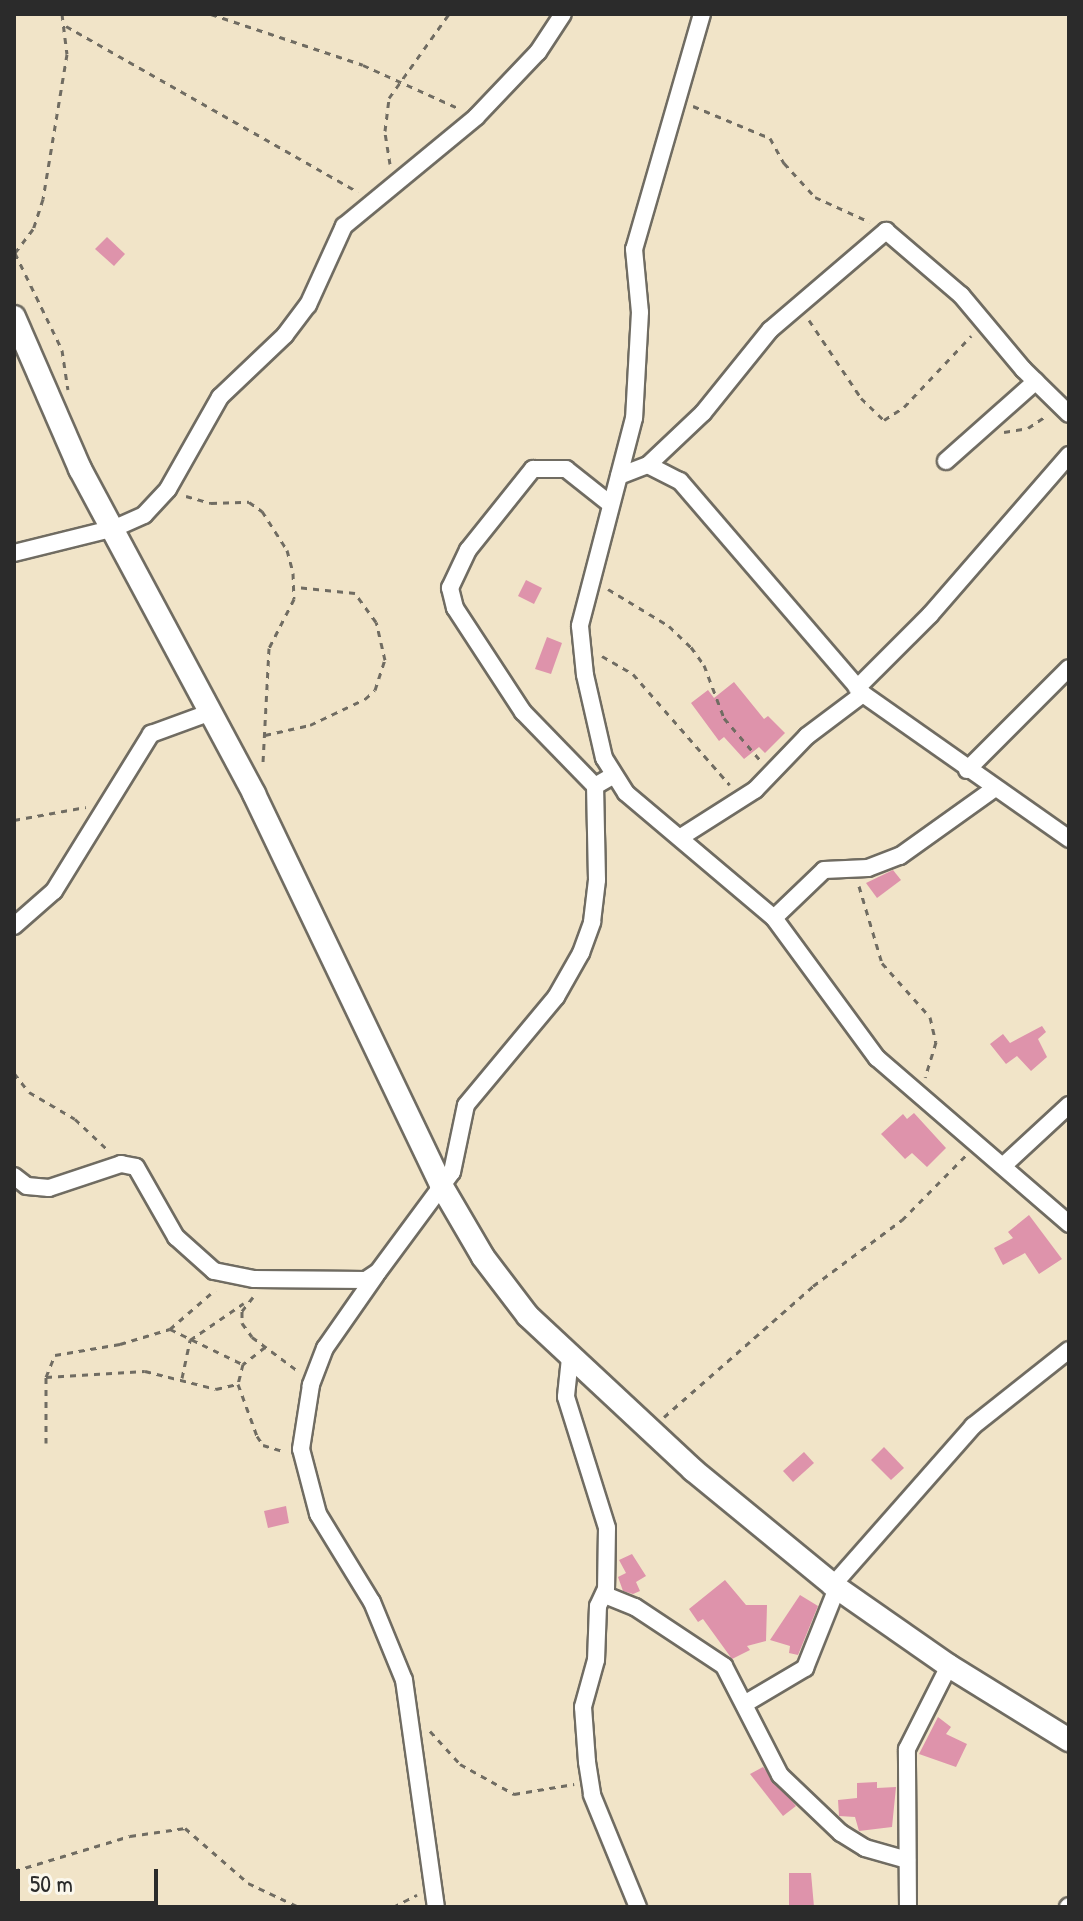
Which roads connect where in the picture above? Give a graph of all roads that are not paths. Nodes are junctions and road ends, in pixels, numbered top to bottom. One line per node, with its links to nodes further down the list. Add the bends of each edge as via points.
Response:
1 (563, 14): 11 (street, via 538,52 476,117 371,199 331,246 308,305 285,335 220,397 168,489 144,515)
2 (702, 14): 9 (street, via 634,249 638,369 630,447)
3 (14, 317): 11 (street, via 80,469)
4 (1036, 381): 5 (street); 7 (street); 8 (street, via 897,236 878,232 750,352 703,413)
5 (1064, 410)
6 (1069, 455): 14 (street)
7 (946, 461)
8 (648, 465): 9 (street); 14 (street, via 664,470 701,501)
9 (619, 476): 10 (street)
10 (610, 504): 17 (street, via 589,581 580,646 594,720); 18 (street, via 566,469 533,469 468,550 450,588 455,608 523,712)
11 (115, 528): 12 (street); 15 (street)
12 (14, 553)
13 (1069, 668): 16 (street)
14 (860, 691): 16 (street); 20 (street, via 807,736 773,777)
15 (211, 712): 23 (street, via 151,734 54,891); 27 (street)
16 (967, 770): 19 (street)
17 (612, 776): 18 (street); 20 (street)
18 (595, 786): 27 (street, via 597,880 592,922 581,953 548,1008 466,1105 457,1160)
19 (995, 788): 21 (street); 22 (street, via 900,856 868,868 824,870)
20 (681, 837): 22 (street)
21 (1069, 839)
22 (774, 918): 25 (street, via 842,1017 917,1095)
23 (14, 926)
24 (1069, 1105): 25 (street)
25 (1003, 1166): 28 (street)
26 (14, 1176): 29 (street, via 27,1186 49,1188 121,1164 136,1167 176,1237 196,1258 229,1277 347,1284)
27 (441, 1185): 29 (street); 31 (street, via 483,1257 528,1316)
28 (1069, 1228)
29 (378, 1272): 38 (street, via 336,1328 311,1385 301,1449 318,1514 372,1602 410,1707)
30 (1069, 1350): 32 (street, via 973,1426)
31 (570, 1358): 32 (street); 33 (street, via 566,1397 607,1528)
32 (835, 1586): 34 (street); 35 (street, via 805,1668)
33 (605, 1595): 35 (street, via 635,1607 724,1666); 39 (street, via 598,1606 596,1660 583,1707 589,1779)
34 (949, 1666): 36 (street); 37 (street, via 907,1749)
35 (746, 1703): 37 (street, via 780,1775 818,1813 865,1848)
36 (1069, 1740)
37 (907, 1860): 40 (street)
38 (436, 1907)
39 (638, 1907)
40 (908, 1907)

